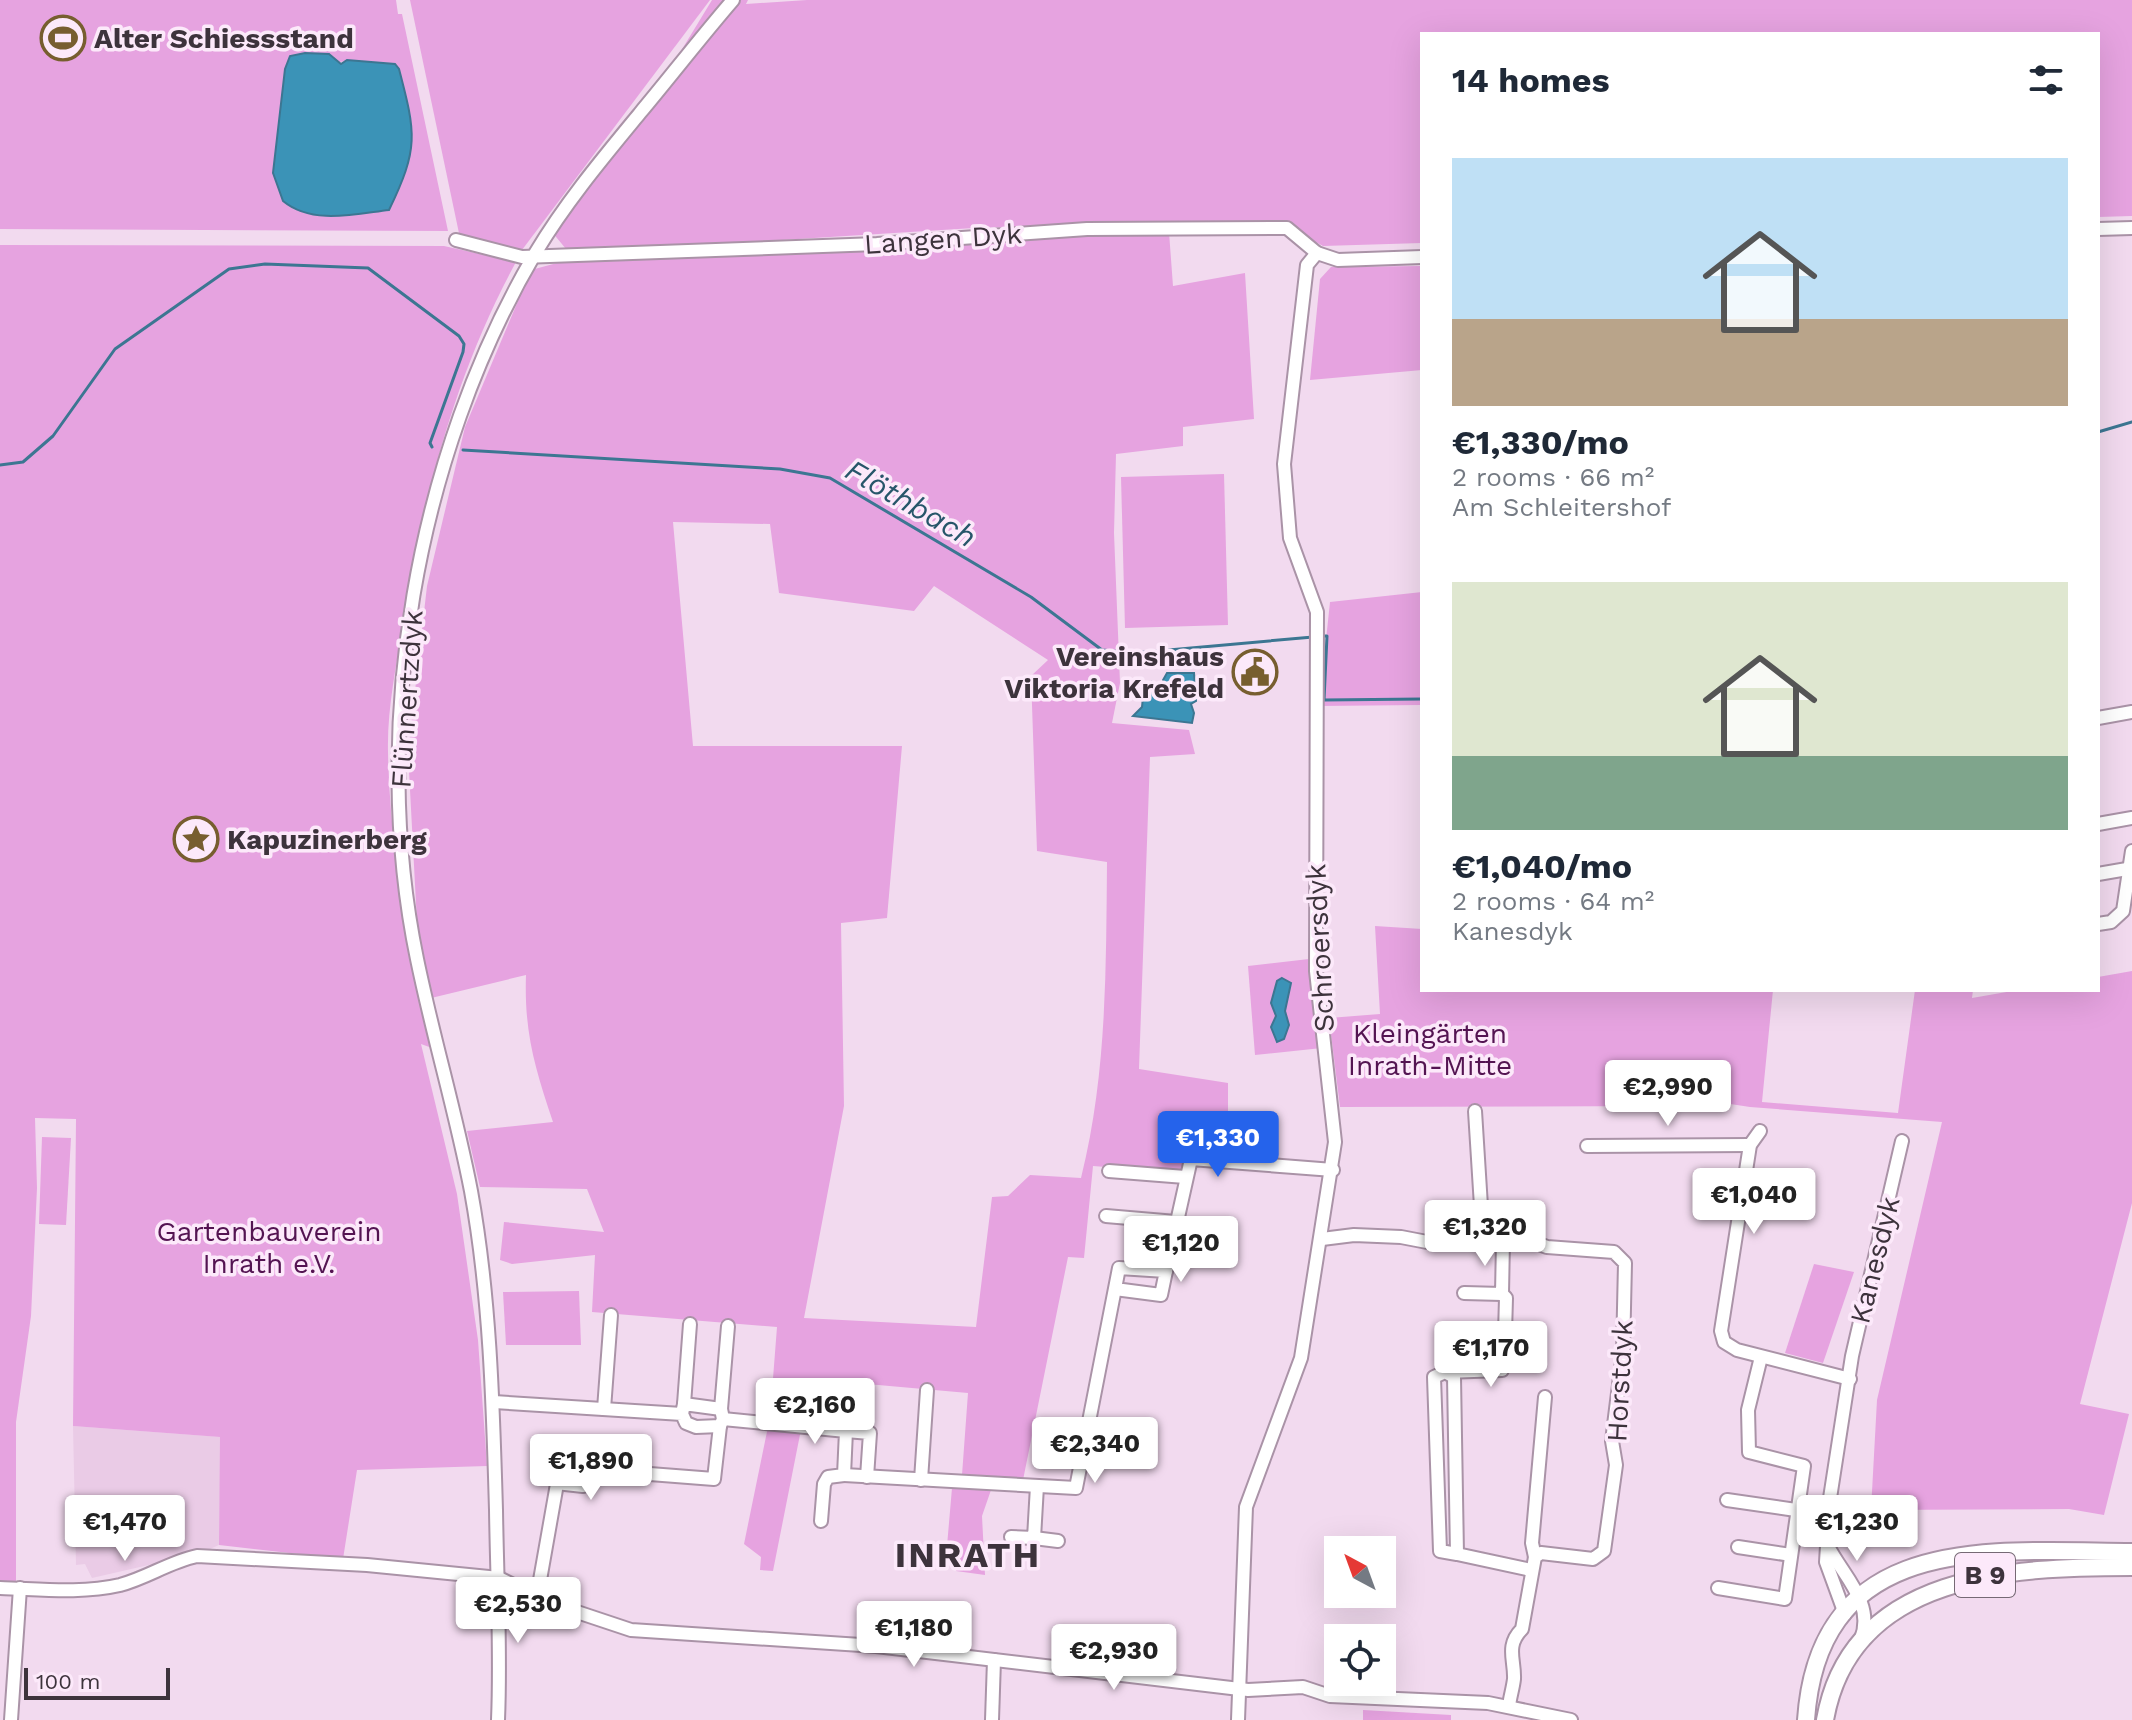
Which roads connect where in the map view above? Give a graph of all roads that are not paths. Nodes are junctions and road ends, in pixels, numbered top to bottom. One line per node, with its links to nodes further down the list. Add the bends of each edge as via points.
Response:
1 (733, 0): 6 (street, Flünnertzdyk, via 564,206)
2 (2132, 228): 3 (street)
3 (2100, 229)
4 (456, 240): 6 (street, Langen Dyk)
5 (1317, 253): 6 (street, Langen Dyk, via 1287,228 1087,229 877,244); 7 (street, Langen Dyk, via 1338,260); 21 (street, Schroersdyk, via 1307,265 1284,464 1290,538 1317,612 1316,971 1335,1142)
6 (533, 256): 43 (street, Flünnertzdyk, via 474,380 433,503 408,634 400,752 417,958 472,1193)
7 (1420, 257)
8 (2132, 712): 9 (street)
9 (2100, 718)
10 (2132, 818): 11 (street)
11 (2100, 824)
12 (2132, 851): 13 (street)
13 (2127, 869): 14 (street); 15 (street, via 2123,911)
14 (2100, 874)
15 (2100, 924)
16 (1475, 1111): 26 (street)
17 (1760, 1131): 19 (street)
18 (1902, 1141): 40 (street, Kanesdyk)
19 (1750, 1145): 20 (street); 37 (street, via 1721,1331 1724,1342)
20 (1587, 1146)
21 (1333, 1170): 23 (street, via 1191,1159); 27 (street, Schroersdyk)
22 (1109, 1171): 23 (street)
23 (1185, 1177): 25 (street)
24 (1106, 1216): 25 (street)
25 (1176, 1222): 29 (street)
26 (1483, 1238): 27 (street, Horstdyk); 28 (street, Horstdyk)
27 (1322, 1239): 76 (street, Schroersdyk, via 1301,1358 1246,1507)
28 (1503, 1240): 32 (street); 65 (street, Horstdyk, via 1614,1252 1626,1272 1612,1441 1616,1465 1604,1551 1593,1559 1541,1553)
29 (1166, 1271): 30 (street, via 1119,1268); 30 (street, via 1161,1295)
30 (1115, 1289): 53 (street, via 1076,1488)
31 (1464, 1293): 32 (street)
32 (1502, 1294): 36 (street)
33 (611, 1315): 44 (street)
34 (690, 1324): 45 (street)
35 (728, 1326): 46 (street)
36 (1505, 1333)
37 (1761, 1357): 40 (street); 55 (street, via 1748,1410 1749,1452 1804,1466)
38 (1504, 1361): 39 (street, via 1502,1370)
39 (1445, 1372): 48 (street, via 1434,1377); 49 (street, via 1454,1377)
40 (1850, 1379): 60 (street, Kanesdyk, via 1830,1498)
41 (927, 1390): 52 (street)
42 (1545, 1397): 65 (street)
43 (494, 1402): 44 (street); 67 (street, Flünnertzdyk)
44 (604, 1409): 45 (street)
45 (683, 1409): 46 (street); 46 (street, via 686,1423 696,1427)
46 (721, 1418): 47 (street); 71 (street, via 714,1479 560,1467)
47 (846, 1431): 50 (street); 51 (street, via 870,1433)
48 (1436, 1466): 49 (street); 63 (street, via 1440,1551)
49 (1457, 1466): 63 (street)
50 (844, 1475): 51 (street); 56 (street, via 828,1477 824,1484)
51 (867, 1477): 52 (street)
52 (921, 1480): 53 (street)
53 (1037, 1486): 58 (street)
54 (1727, 1500): 55 (street)
55 (1796, 1510): 64 (street)
56 (821, 1521)
57 (1011, 1537): 58 (street)
58 (1034, 1538): 59 (street)
59 (1058, 1541)
60 (1828, 1546): 72 (street); 73 (street, Kanesdyk, via 1826,1562)
61 (1738, 1547): 64 (street)
62 (2132, 1552): 72 (main road, B 9, via 1957,1554 1902,1570)
63 (1457, 1554): 65 (street)
64 (1791, 1555): 70 (street, via 1785,1599)
65 (1533, 1564): 77 (street, via 1522,1629 1513,1637)
66 (2132, 1567): 74 (main road, B 9, via 2019,1570 1961,1580 1900,1608)
67 (499, 1578): 69 (street, via 210,1556 174,1561 121,1584 75,1590); 71 (street); 79 (street, Flünnertzdyk)
68 (0, 1588): 69 (street)
69 (20, 1588): 78 (street)
70 (1718, 1588)
71 (537, 1597): 75 (street, via 631,1630 876,1646)
72 (1861, 1598): 73 (main road, B 9); 74 (street, via 1865,1623)
73 (1845, 1614): 83 (main road, B 9, via 1819,1656)
74 (1859, 1646): 84 (main road, B 9, via 1840,1672)
75 (994, 1660): 76 (street); 80 (street)
76 (1238, 1688): 77 (street, via 1303,1687 1330,1696); 81 (street, Schroersdyk)
77 (1509, 1706): 82 (street)
78 (11, 1720)
79 (498, 1720)
80 (992, 1720)
81 (1238, 1720)
82 (1571, 1720)
83 (1806, 1720)
84 (1825, 1720)

